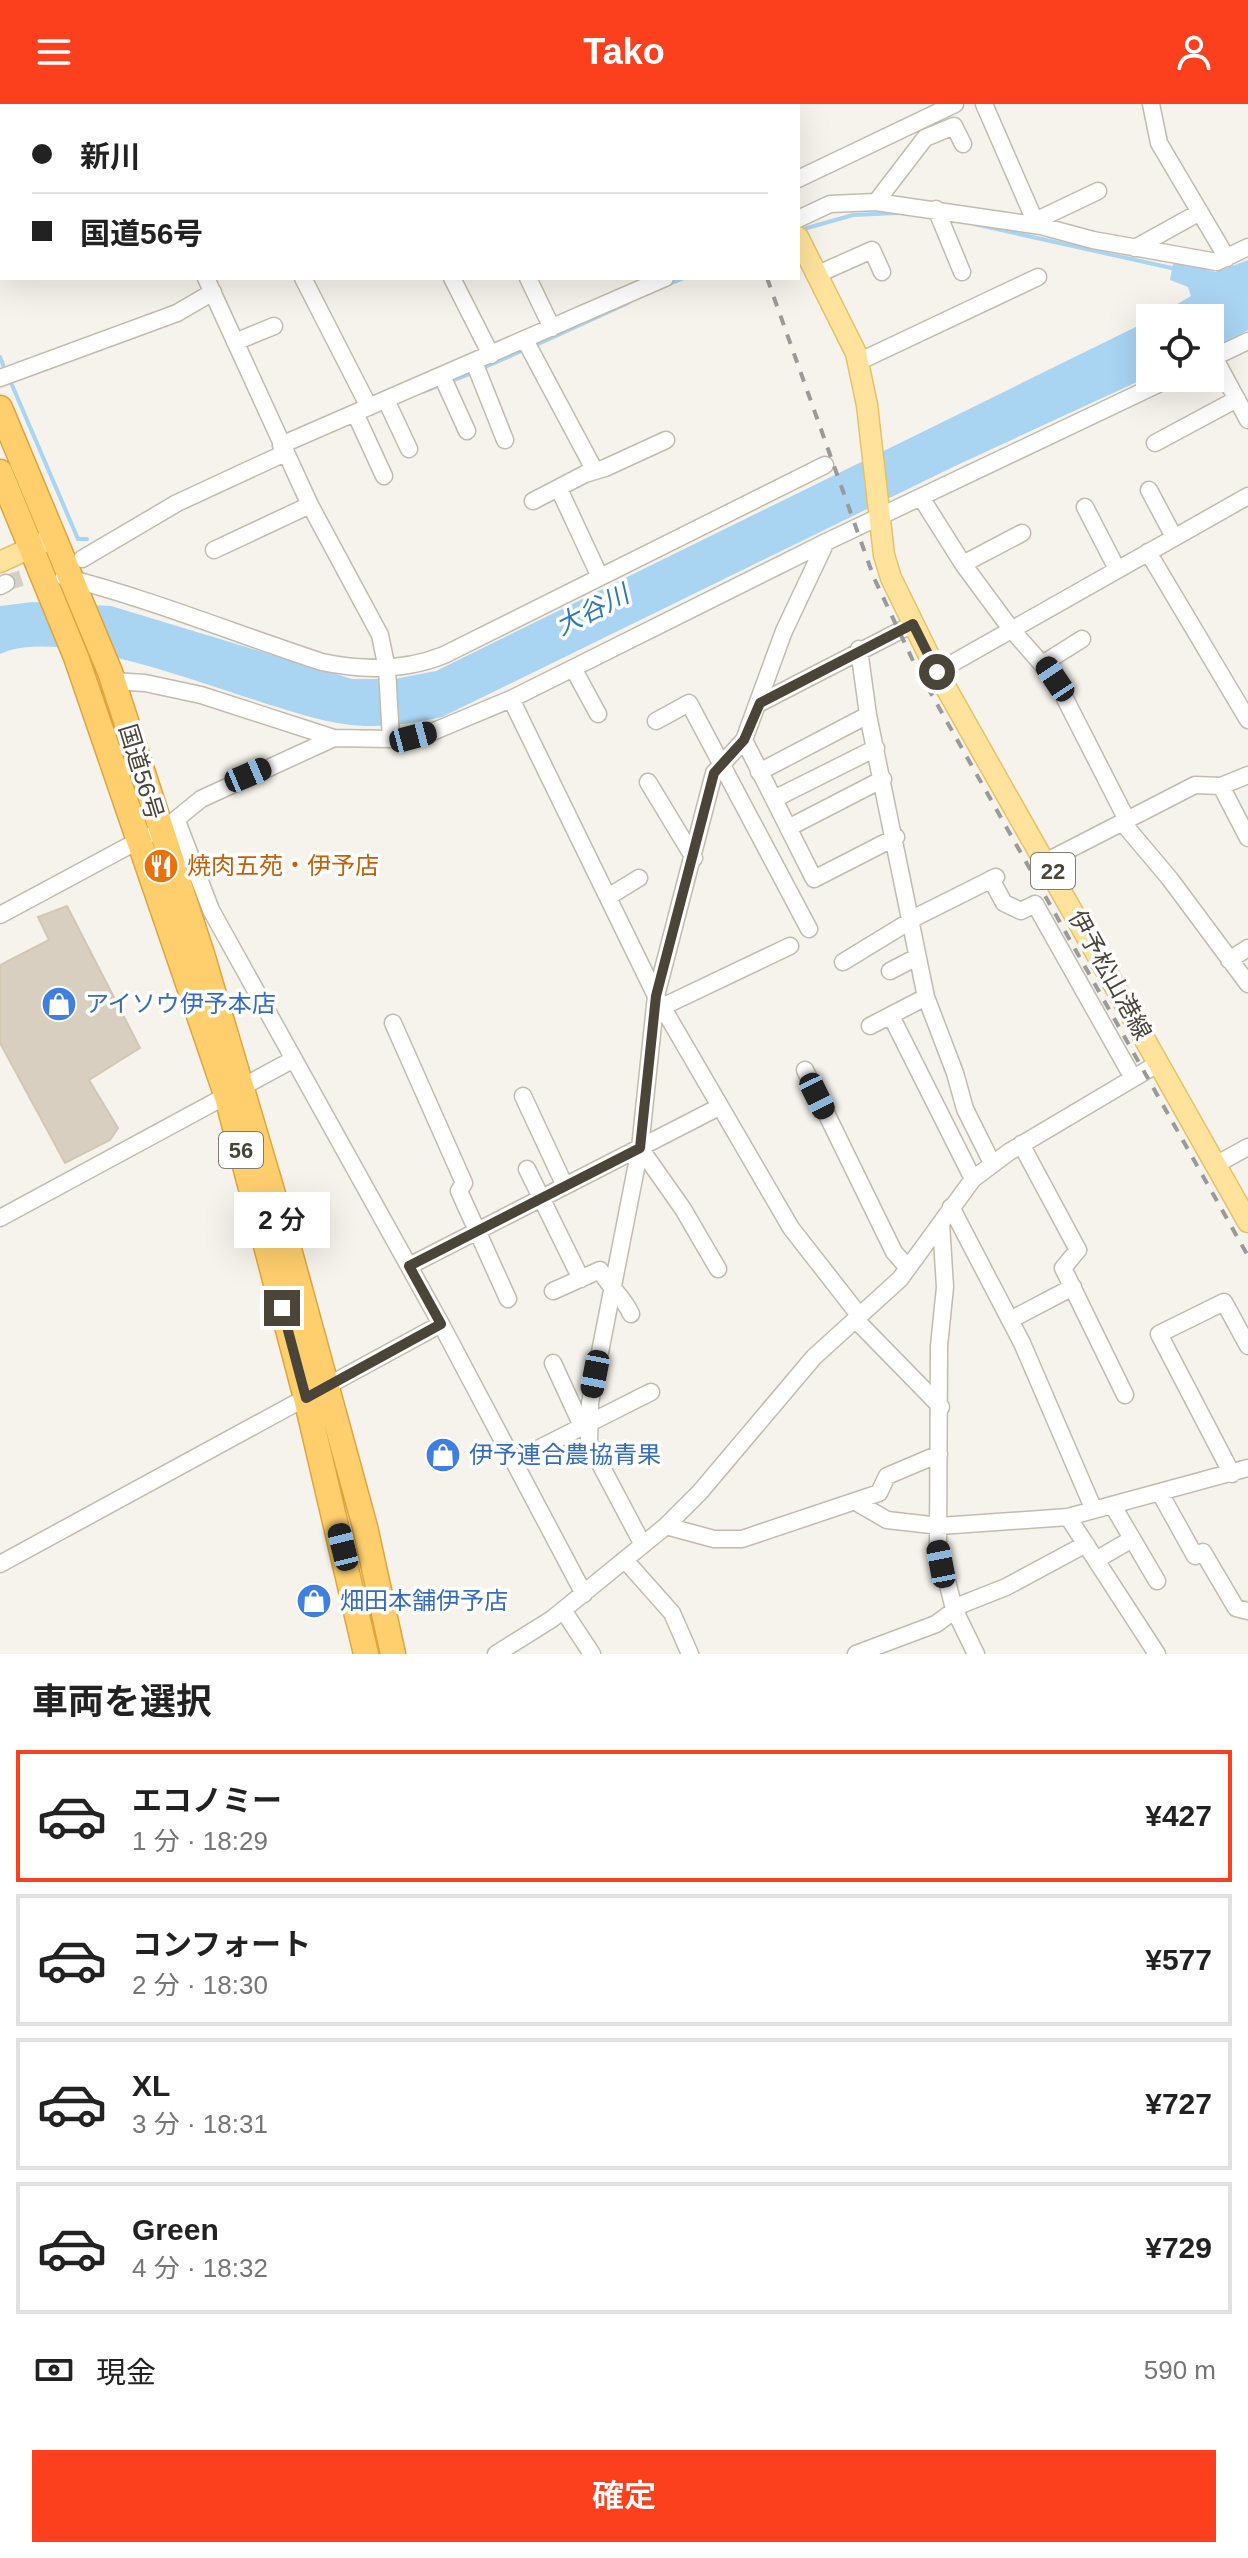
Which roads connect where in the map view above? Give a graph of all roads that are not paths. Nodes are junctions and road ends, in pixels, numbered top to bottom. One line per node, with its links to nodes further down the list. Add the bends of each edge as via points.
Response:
1 (955, 104): 5 (street)
2 (984, 104): 11 (street)
3 (1151, 104): 9 (street, via 1159,143)
4 (963, 144): 7 (street, via 954,126 925,138)
5 (800, 178)
6 (1098, 191): 11 (street)
7 (876, 202): 8 (street); 10 (street, via 830,204)
8 (936, 209): 11 (street); 17 (street)
9 (1200, 212): 14 (street); 15 (street)
10 (800, 218)
11 (1035, 223): 14 (street)
12 (800, 241): 18 (main road, 伊予松山港線 / 22)
13 (1248, 247): 15 (street)
14 (1135, 248): 15 (street, via 1217,262)
15 (1227, 258)
16 (882, 272): 18 (street, via 872,250)
17 (962, 272)
18 (818, 274): 33 (main road, 伊予松山港線 / 22)
19 (1038, 277): 33 (street)
20 (304, 280): 41 (street)
21 (453, 280): 31 (street)
22 (529, 280): 26 (street)
23 (660, 280): 26 (street)
24 (210, 285): 29 (street); 35 (street, via 177,313)
25 (274, 326): 29 (street)
26 (552, 328): 27 (street)
27 (525, 340): 31 (street); 51 (street)
28 (1248, 341): 30 (street)
29 (235, 342): 47 (street)
30 (1224, 352)
31 (491, 355): 32 (street)
32 (474, 362): 34 (street); 44 (street)
33 (858, 362): 60 (main road, 伊予松山港線 / 22)
34 (442, 376): 39 (street); 43 (street)
35 (0, 378)
36 (1224, 378): 38 (street)
37 (1142, 392): 56 (street)
38 (1237, 399): 42 (street); 46 (street)
39 (386, 400): 41 (street); 48 (street)
40 (0, 408): 62 (highway, 国道56号 / 56)
41 (362, 410): 47 (street); 50 (street)
42 (1248, 420)
43 (467, 431)
44 (505, 440)
45 (666, 440): 51 (street)
46 (1155, 443)
47 (283, 449): 58 (street); 71 (street, via 177,503)
48 (409, 449)
49 (825, 465): 72 (street)
50 (375, 469)
51 (595, 471): 53 (street)
52 (0, 472): 65 (highway, 国道56号 / 56)
53 (559, 489): 57 (street); 72 (street)
54 (1149, 490): 63 (street)
55 (1248, 496): 63 (street)
56 (922, 499): 60 (street); 69 (street)
57 (533, 501)
58 (310, 505): 66 (street); 80 (street, via 380,635)
59 (1085, 507): 70 (street)
60 (879, 516): 64 (street); 74 (main road, 伊予松山港線 / 22, via 891,578)
61 (1022, 533): 69 (street)
62 (55, 537): 65 (main road); 71 (highway, 国道56号 / 56)
63 (1174, 537): 67 (street)
64 (826, 542): 79 (street); 84 (street, via 784,631)
65 (30, 548): 68 (main road); 73 (highway, 国道56号 / 56)
66 (214, 550)
67 (1148, 552): 70 (street); 87 (street)
68 (0, 562)
69 (963, 564): 75 (street)
70 (1117, 569): 75 (street)
71 (77, 577): 73 (street); 80 (street, via 322,662); 82 (highway, 国道56号 / 56)
72 (600, 577): 80 (street, via 444,655)
73 (43, 580): 105 (highway, 国道56号 / 56, via 76,657)
74 (913, 624): 77 (street); 81 (main road, 伊予松山港線 / 22)
75 (1011, 629): 78 (street); 81 (street)
76 (1082, 639): 78 (street)
77 (859, 649): 84 (street); 86 (street)
78 (1044, 663): 100 (street)
79 (573, 668): 83 (street); 85 (street)
80 (387, 672): 89 (street)
81 (937, 672): 107 (main road, 伊予松山港線 / 22)
82 (111, 677): 90 (street, via 201,695); 101 (highway, 国道56号 / 56)
83 (511, 699): 89 (street, via 432,732); 109 (street)
84 (760, 703): 91 (street)
85 (598, 714)
86 (868, 715): 92 (street); 94 (street)
87 (1248, 720)
88 (656, 721): 93 (street, via 689,703)
89 (391, 735): 90 (street)
90 (334, 738): 101 (street, via 213,793)
91 (744, 740): 93 (street); 94 (street)
92 (876, 748): 96 (street); 99 (street)
93 (722, 764): 106 (street, via 714,773); 112 (street)
94 (759, 772): 99 (street)
95 (1248, 775): 98 (street)
96 (883, 779): 102 (street); 103 (street)
97 (648, 782): 106 (street)
98 (1221, 786): 100 (street, via 1195,785); 104 (street)
99 (774, 799): 102 (street)
100 (1124, 821): 107 (street); 116 (street)
101 (168, 825): 105 (street); 125 (street); 129 (highway, 国道56号 / 56)
102 (788, 828): 103 (street, via 814,879)
103 (896, 837): 111 (street)
104 (1248, 838)
105 (137, 841): 110 (street); 129 (highway, 国道56号 / 56)
106 (694, 858): 121 (street)
107 (1047, 861): 126 (main road, 伊予松山港線 / 22)
108 (639, 878): 109 (street)
109 (608, 897): 121 (street)
110 (0, 915)
111 (911, 922): 115 (street); 117 (street); 128 (street, via 994,878 1004,903 1021,911 1035,904)
112 (809, 929)
113 (790, 946): 121 (street)
114 (1248, 948): 116 (street)
115 (917, 957): 118 (street); 120 (street)
116 (1229, 960): 119 (street)
117 (843, 962)
118 (890, 971)
119 (1248, 984)
120 (926, 997): 122 (street); 135 (street, via 965,1109)
121 (659, 1001): 131 (street); 134 (street)
122 (891, 1016): 124 (street); 138 (street)
123 (393, 1023): 145 (street, via 464,1183 459,1191)
124 (870, 1026)
125 (294, 1059): 129 (street); 146 (street)
126 (1159, 1063): 128 (street); 136 (main road, 伊予松山港線 / 22)
127 (805, 1070): 147 (street, via 894,1252)
128 (1133, 1078): 132 (street)
129 (235, 1093): 142 (street); 160 (highway, 国道56号 / 56)
130 (523, 1096): 139 (street)
131 (719, 1107): 134 (street); 155 (street, via 791,1228)
132 (1021, 1144): 135 (street); 151 (street, via 1078,1250 1063,1268)
133 (1248, 1147): 136 (street)
134 (640, 1148): 139 (street); 148 (street); 150 (street)
135 (992, 1163): 138 (street)
136 (1217, 1164): 143 (main road, 伊予松山港線 / 22)
137 (527, 1169): 140 (street)
138 (973, 1179): 141 (street)
139 (565, 1186): 140 (street)
140 (540, 1199): 145 (street); 149 (street)
141 (951, 1207): 144 (street); 156 (street)
142 (0, 1218)
143 (1248, 1222)
144 (941, 1223): 147 (street); 163 (street)
145 (477, 1231): 146 (street); 153 (street)
146 (409, 1266): 157 (street)
147 (908, 1268): 155 (street)
148 (718, 1269)
149 (581, 1279): 150 (street, via 600,1270); 152 (street)
150 (613, 1286): 154 (street); 164 (street)
151 (1073, 1287): 156 (street); 162 (street)
152 (553, 1291)
153 (508, 1299)
154 (631, 1314)
155 (857, 1317): 163 (street); 173 (street, via 814,1357)
156 (1010, 1320): 171 (street)
157 (441, 1324): 160 (street); 166 (street)
158 (1248, 1346): 167 (street, via 1224,1302 1159,1334)
159 (553, 1363): 164 (street)
160 (315, 1392): 180 (street); 186 (highway, 国道56号 / 56); 187 (highway, 国道56号 / 56, via 365,1527)
161 (651, 1392): 164 (street)
162 (1125, 1395)
163 (941, 1407): 165 (street)
164 (586, 1424): 166 (street); 177 (street, via 589,1443)
165 (939, 1454): 169 (street, via 887,1476 879,1493); 174 (street)
166 (514, 1461): 182 (street)
167 (1240, 1471): 168 (street)
168 (1160, 1493): 170 (street); 185 (street, via 1195,1556 1203,1552 1236,1608)
169 (856, 1502): 173 (street, via 742,1539 714,1539); 174 (street, via 887,1520)
170 (1113, 1506): 171 (street); 175 (street)
171 (1094, 1510): 172 (street)
172 (1068, 1517): 174 (street); 176 (street)
173 (666, 1526): 177 (street)
174 (940, 1526): 183 (street, via 938,1545)
175 (1132, 1539): 179 (street); 181 (street)
176 (1086, 1544): 179 (street); 183 (street)
177 (643, 1545): 178 (street)
178 (625, 1560): 182 (street); 190 (street, via 672,1613)
179 (1096, 1560): 193 (street)
180 (0, 1564)
181 (1157, 1581)
182 (584, 1594): 184 (street)
183 (954, 1609): 191 (street, via 936,1624); 192 (street)
184 (563, 1610): 188 (street); 189 (street)
185 (1248, 1611)
186 (366, 1654)
187 (393, 1654)
188 (496, 1654)
189 (592, 1654)
190 (690, 1654)
191 (856, 1654)
192 (976, 1654)
193 (1157, 1654)

